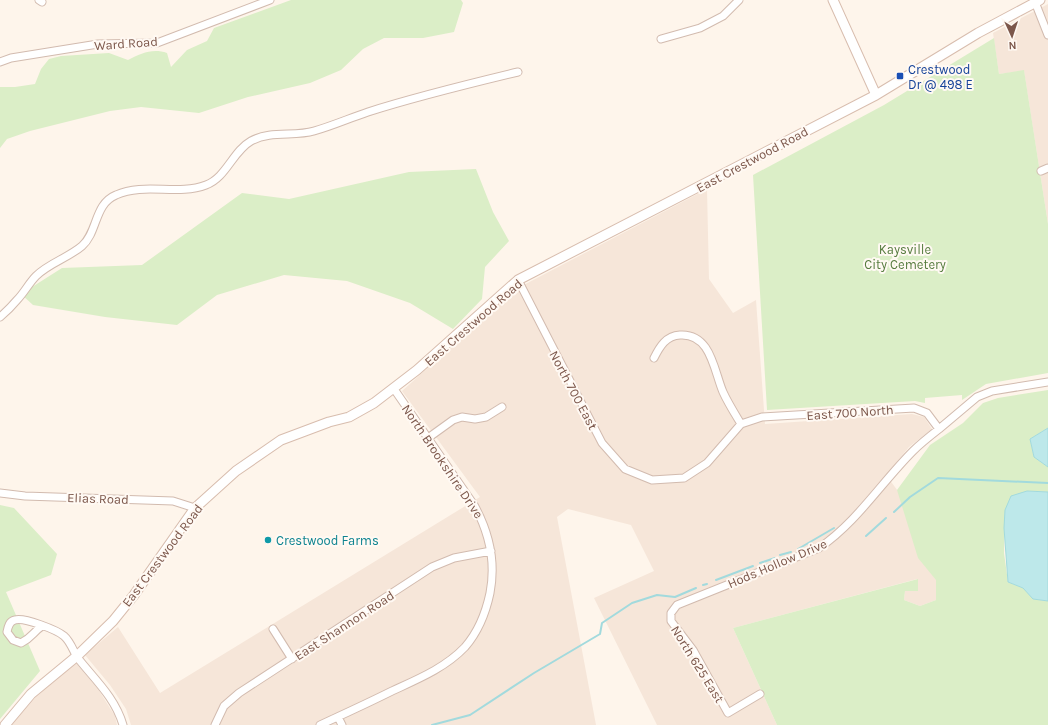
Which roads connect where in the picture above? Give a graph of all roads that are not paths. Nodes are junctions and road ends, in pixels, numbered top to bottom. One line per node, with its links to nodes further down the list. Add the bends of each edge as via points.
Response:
1 (270, 0): 7 (street, Ward Road, via 157,43 98,44)
2 (739, 0): 6 (street, via 723,16 706,25)
3 (833, 0): 9 (street)
4 (1037, 1): 5 (street); 9 (street, East Crestwood Road, via 978,33)
5 (1048, 35)
6 (661, 39)
7 (0, 62)
8 (518, 72): 11 (street, via 433,92 312,132 279,134 251,141 234,156 220,175 206,185 182,189 143,188 116,195 102,204 93,229 82,246 35,277 17,301)
9 (876, 95): 10 (street, East Crestwood Road)
10 (518, 280): 14 (street, East Crestwood Road); 16 (street, North 700 East, via 602,443 625,469 652,480 684,478 707,463)
11 (0, 317)
12 (654, 358): 16 (street, via 660,346 670,337 682,335 703,344 710,355 723,392)
13 (1048, 382): 17 (street, via 984,394)
14 (394, 388): 18 (street, North Brookshire Drive); 20 (street, East Crestwood Road, via 349,417 281,440 236,471)
15 (502, 407): 18 (street, via 486,417 462,417 454,420)
16 (741, 424): 17 (street, East 700 North, via 762,417 914,408 927,413)
17 (939, 429): 22 (street, Hods Hollow Drive, via 913,450 863,509 835,537 819,548 677,605)
18 (428, 438): 21 (street, North Brookshire Drive, via 474,505 484,524)
19 (0, 493): 20 (street, Elias Road, via 173,501)
20 (195, 508): 25 (street, East Crestwood Road, via 117,616)
21 (491, 551): 26 (street, East Shannon Road, via 454,558 432,568); 28 (street, North Brookshire Drive, via 492,579 487,604 478,629 465,647 450,661 429,674)
22 (671, 613): 27 (street, North 625 East, via 671,621 693,650 728,713)
23 (42, 626): 23 (street, via 23,619 14,620 9,624 7,632 13,640 21,643 31,638); 25 (street, via 64,636)
24 (273, 629): 26 (street)
25 (77, 656): 29 (street, East Crestwood Road, via 30,694); 30 (street, via 103,687 120,713)
26 (292, 659): 31 (street, East Shannon Road, via 238,693 224,706)
27 (760, 694)
28 (338, 717): 32 (street, North Brookshire Drive); 33 (street)
29 (4, 725)
30 (123, 725)
31 (215, 725)
32 (320, 725)
33 (342, 725)

